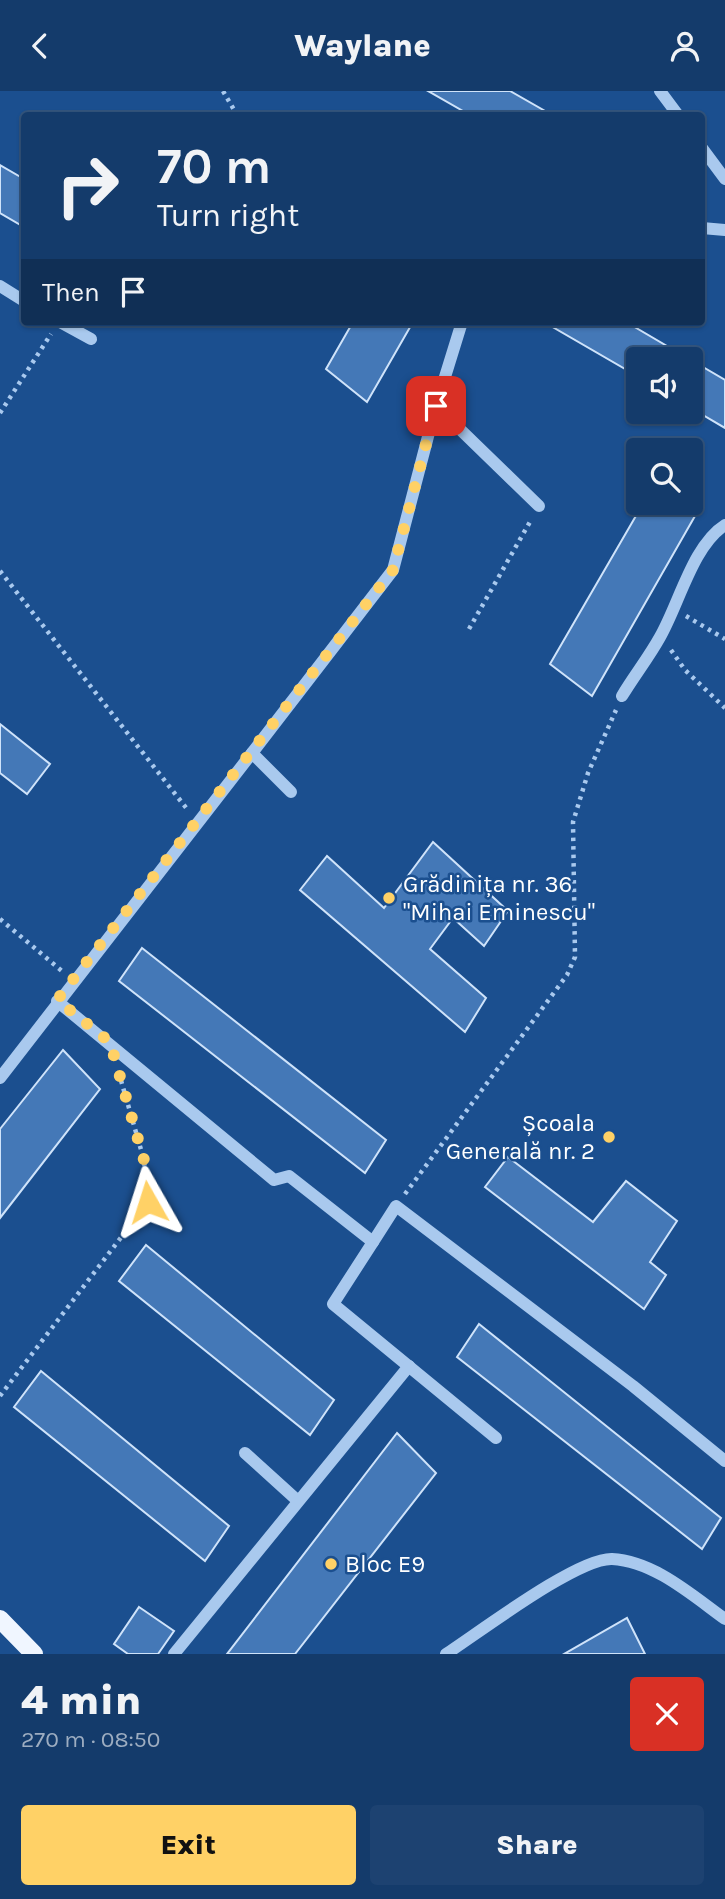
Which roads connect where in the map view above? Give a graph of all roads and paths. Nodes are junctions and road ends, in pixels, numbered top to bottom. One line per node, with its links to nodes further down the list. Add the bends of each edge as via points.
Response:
1 (223, 91): 3 (path)
2 (660, 91): 4 (street)
3 (235, 112)
4 (676, 112)
5 (705, 152): 6 (street)
6 (725, 179)
7 (705, 228): 8 (street)
8 (725, 230)
9 (0, 286): 10 (street)
10 (21, 299)
11 (57, 326): 16 (path)
12 (67, 326): 14 (street)
13 (461, 326): 15 (street)
14 (91, 339)
15 (436, 406): 17 (street); 26 (street, via 393,570)
16 (0, 412)
17 (539, 506): 21 (path)
18 (725, 525): 20 (street, via 701,552)
19 (0, 571): 28 (path)
20 (674, 609): 22 (street); 23 (path)
21 (469, 628)
22 (661, 636): 24 (street); 25 (path, via 684,670)
23 (725, 639)
24 (622, 696): 34 (path, via 588,773 573,822 575,957 567,975)
25 (725, 708)
26 (252, 753): 27 (street); 28 (street)
27 (291, 792)
28 (198, 823): 30 (street)
29 (0, 919): 30 (path)
30 (74, 980): 31 (street)
31 (57, 1000): 32 (street); 33 (street)
32 (110, 1042): 35 (street, via 274,1180 289,1176); 37 (path, via 144,1160 148,1202)
33 (0, 1078)
34 (396, 1206): 35 (street); 40 (street)
35 (373, 1242): 36 (street, via 333,1304)
36 (409, 1366): 38 (street); 41 (street)
37 (0, 1395)
38 (496, 1438)
39 (245, 1453): 41 (street)
40 (725, 1461)
41 (298, 1501): 45 (street)
42 (0, 1619): 44 (main road)
43 (725, 1619): 46 (street, via 646,1568 612,1559 582,1565)
44 (34, 1654)
45 (174, 1654)
46 (446, 1654)

